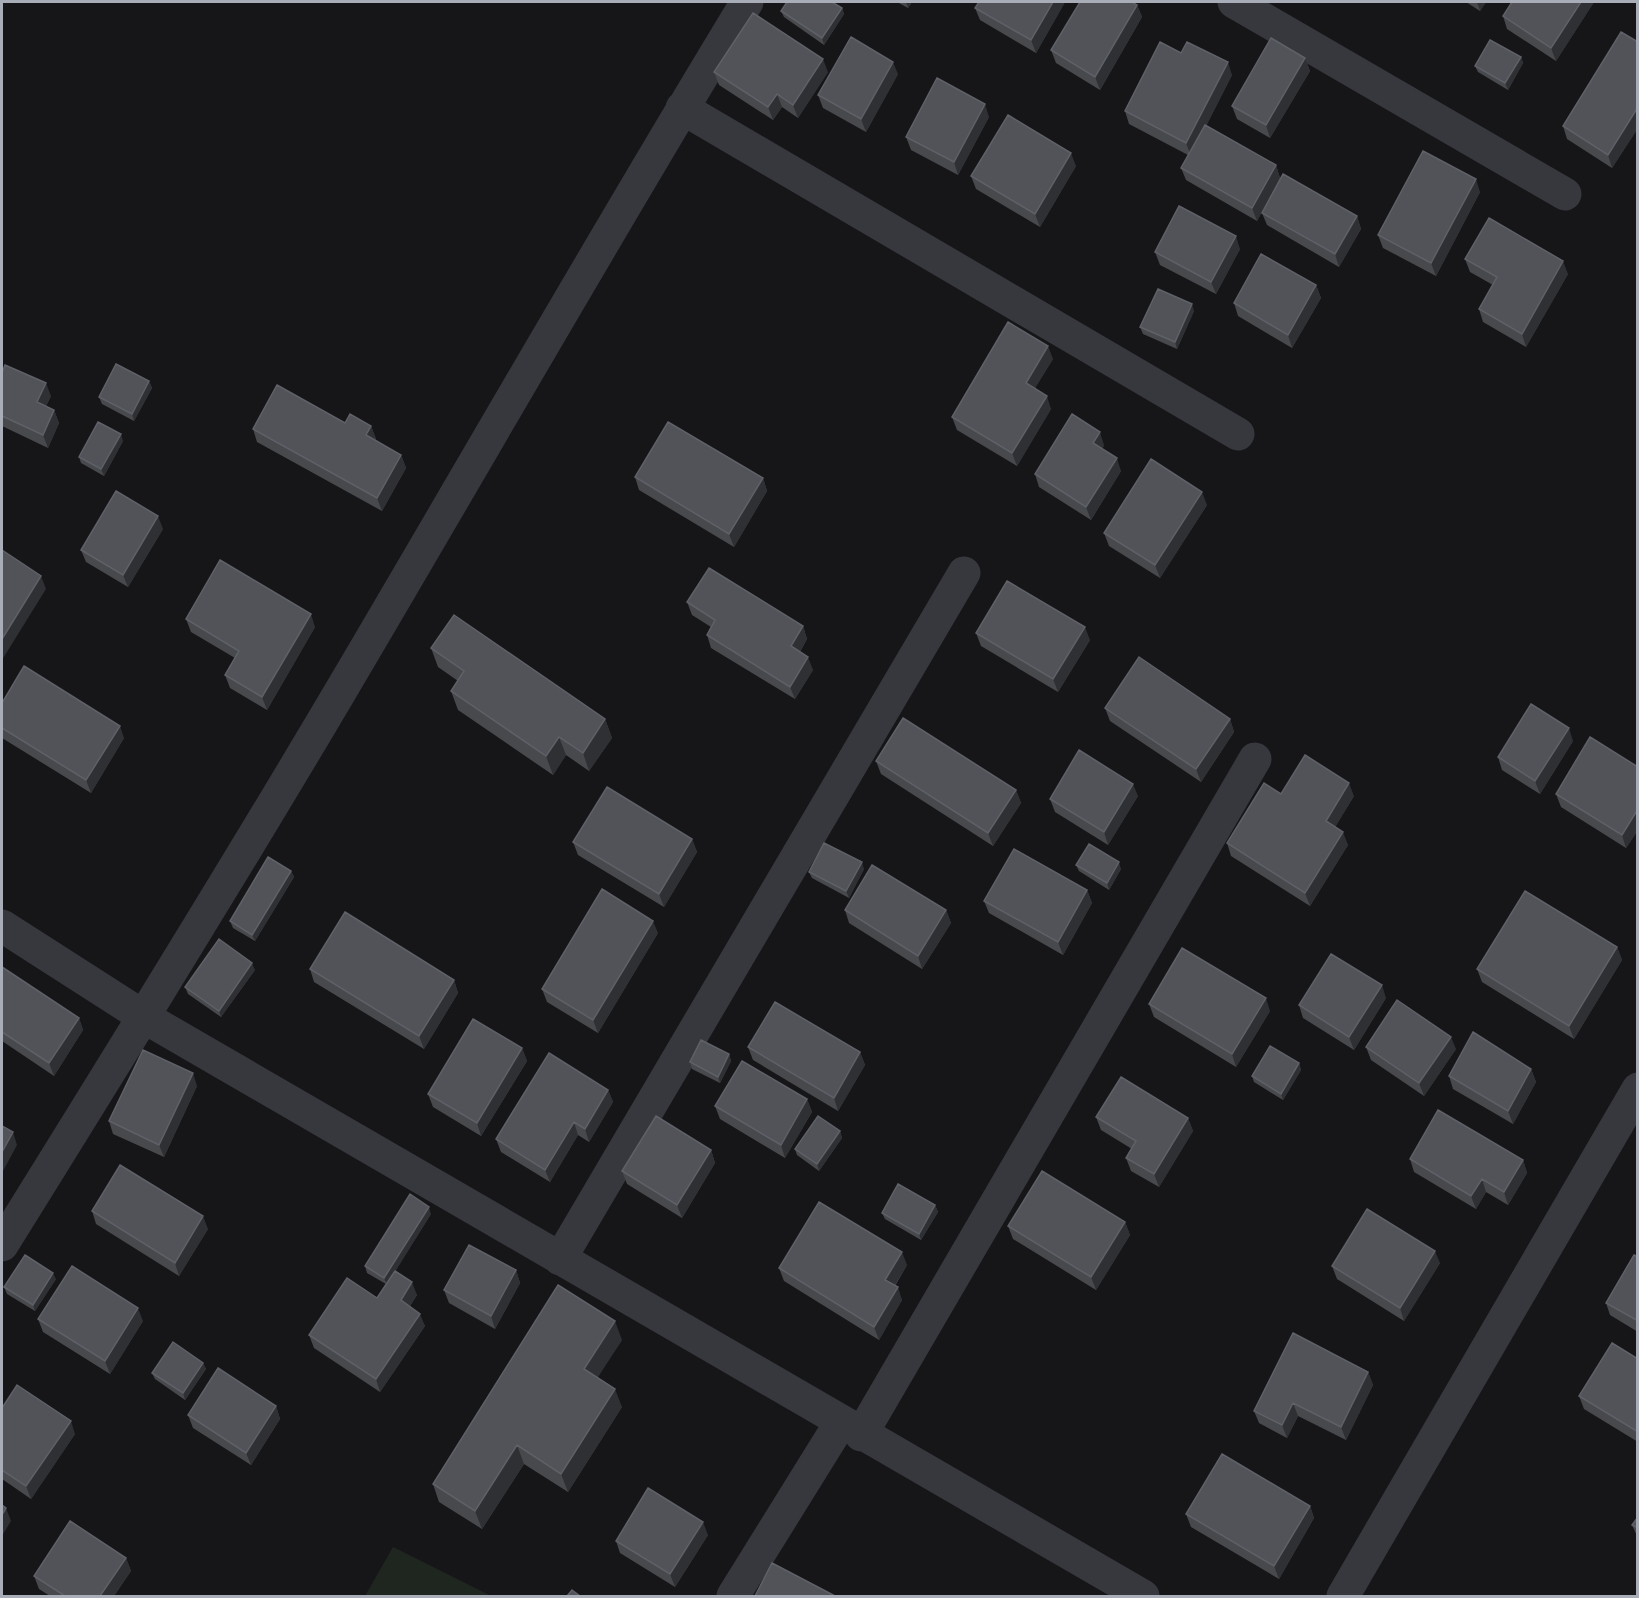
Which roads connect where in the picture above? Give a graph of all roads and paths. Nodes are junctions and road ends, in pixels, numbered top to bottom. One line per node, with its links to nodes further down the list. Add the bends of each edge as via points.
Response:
1 (747, 2): 3 (street)
2 (1234, 2): 4 (street)
3 (682, 108): 5 (street); 9 (street)
4 (1565, 194)
5 (1238, 434)
6 (964, 573): 12 (street)
7 (1255, 759): 13 (street)
8 (2, 926): 9 (street)
9 (144, 1017): 11 (street); 12 (street)
10 (1638, 1089): 16 (street)
11 (2, 1245)
12 (560, 1259): 13 (street)
13 (851, 1429): 14 (street); 15 (street)
14 (733, 1596)
15 (1143, 1596)
16 (1343, 1596)

